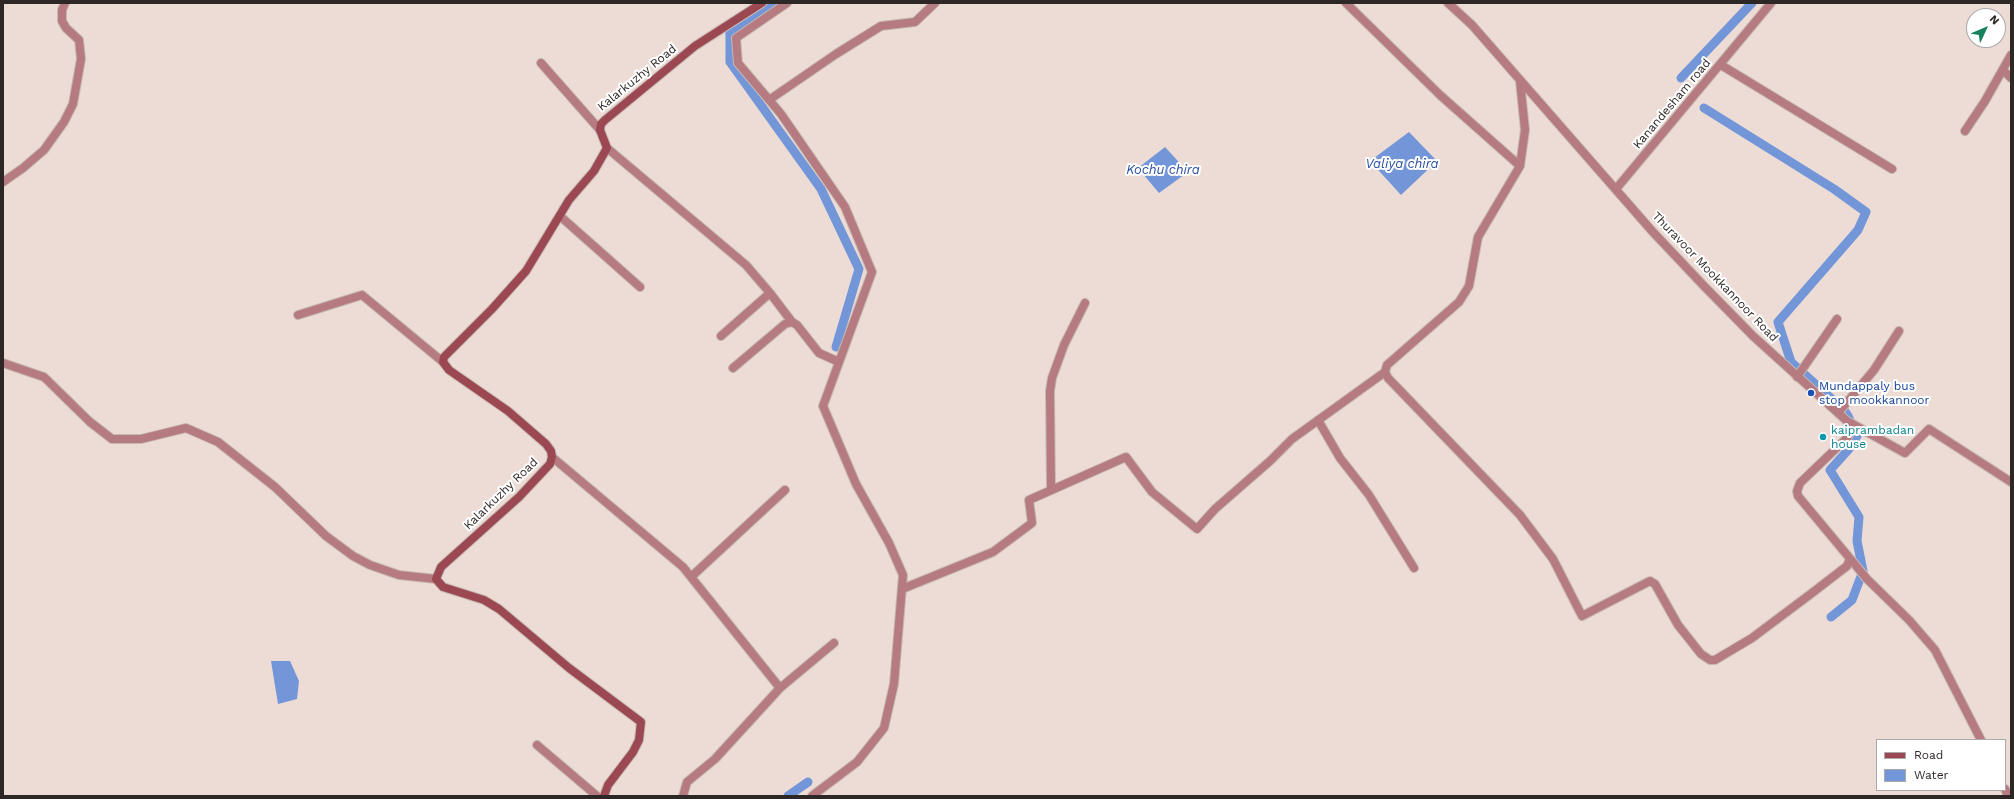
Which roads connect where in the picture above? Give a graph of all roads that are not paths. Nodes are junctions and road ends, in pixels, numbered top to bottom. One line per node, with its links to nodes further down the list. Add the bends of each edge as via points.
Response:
1 (65, 3): 20 (street, via 62,20 78,40 81,59 73,104 44,150)
2 (762, 3): 15 (main road, Kalarkuzhy Road, via 695,46 605,120)
3 (787, 3): 14 (street, via 736,38 738,63)
4 (935, 3): 14 (street, via 915,22 881,26)
5 (1346, 3): 18 (street, via 1440,95)
6 (1448, 3): 13 (street, Thuravoor Mookkannoor Road, via 1472,25)
7 (1771, 3): 10 (street, Kanandesham road)
8 (2011, 55): 11 (street)
9 (541, 63): 15 (street)
10 (1721, 65): 19 (street); 21 (street, Kanandesham road)
11 (2003, 70): 12 (street); 16 (street)
12 (2011, 78)
13 (1520, 81): 18 (street, via 1525,130); 21 (street, Thuravoor Mookkannoor Road)
14 (769, 100): 32 (street, via 845,207 872,272)
15 (600, 130): 17 (main road, Kalarkuzhy Road)
16 (1965, 130)
17 (607, 148): 22 (main road, via 594,171); 24 (street, via 746,265)
18 (1520, 166): 35 (street, via 1478,237 1470,286 1466,293 1387,365)
19 (1892, 168)
20 (3, 182)
21 (1616, 189): 36 (street, Thuravoor Mookkannoor Road, via 1714,296)
22 (560, 216): 23 (street); 31 (main road, via 526,271 447,353)
23 (640, 287)
24 (770, 293): 28 (street); 30 (street)
25 (1085, 303): 43 (street, via 1064,345 1052,378)
26 (298, 315): 31 (street, via 362,295)
27 (1837, 319): 36 (street)
28 (792, 322): 32 (street, via 819,353); 34 (street, via 785,324)
29 (1899, 331): 37 (street, via 1874,370)
30 (721, 336)
31 (443, 362): 40 (main road, Kalarkuzhy Road, via 449,370 514,416 546,444)
32 (838, 362): 48 (street, via 823,406 856,484 889,543 903,575)
33 (3, 363): 47 (street, via 44,377 90,422 112,439 141,439 186,428 218,442 275,487 326,536 353,556 399,575)
34 (733, 368)
35 (1385, 372): 38 (street); 44 (street, via 1520,515 1553,559 1582,616 1650,581 1655,584 1678,625 1701,654 1715,660 1752,638 1847,566)
36 (1797, 376): 37 (street, Thuravoor Mookkannoor Road)
37 (1838, 413): 39 (street, Thuravoor Mookkannoor Road)
38 (1318, 420): 43 (street, via 1292,439 1197,529 1152,492 1126,457); 45 (street, via 1340,458 1369,495)
39 (1848, 421): 41 (street, Thuravoor Mookkannoor Road, via 1905,453 1925,430 1929,429); 44 (street, via 1851,429 1848,437 1800,482 1797,491 1798,496)
40 (552, 457): 46 (street, via 683,567); 47 (main road, Kalarkuzhy Road, via 550,464 519,497 441,567)
41 (2011, 482)
42 (785, 490): 46 (street)
43 (1051, 490): 48 (street, via 1029,500 1032,523 994,552)
44 (1850, 559): 51 (street, via 1935,650)
45 (1414, 568)
46 (691, 577): 50 (street)
47 (436, 579): 54 (main road, via 443,587 484,600 500,609 569,668 641,722 639,740 608,785)
48 (902, 589): 56 (street, via 894,684 884,728 857,762)
49 (834, 643): 50 (street)
50 (780, 688): 55 (street, via 715,759 687,782)
51 (1980, 739)
52 (537, 745): 53 (street)
53 (597, 796)
54 (604, 796)
55 (683, 796)
56 (812, 796)

